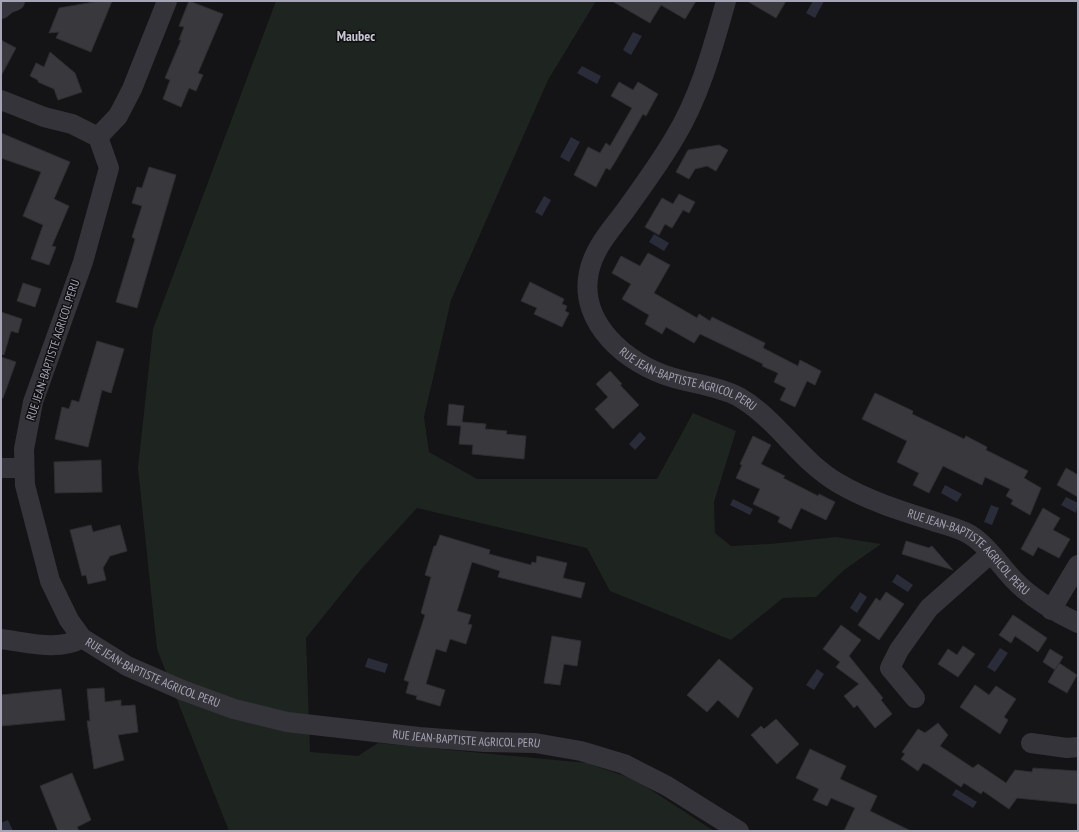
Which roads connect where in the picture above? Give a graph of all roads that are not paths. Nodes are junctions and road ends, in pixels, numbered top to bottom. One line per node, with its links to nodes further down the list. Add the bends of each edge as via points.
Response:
1 (15, 1): 4 (street)
2 (167, 1): 6 (street, via 132,89 118,116)
3 (726, 1): 9 (street, RUE JEAN-BAPTISTE AGRICOL PERU, via 707,66 676,136 596,250 589,273 588,293 594,314 607,337 636,362 670,377 737,396 759,410 808,460 837,483 877,503 967,533)
4 (1, 9)
5 (1, 100): 6 (street, via 72,124)
6 (98, 137): 8 (street, RUE JEAN-BAPTISTE AGRICOL PERU, via 109,168 83,262 33,402 24,449)
7 (1, 468): 8 (street)
8 (24, 468): 13 (street, RUE JEAN-BAPTISTE AGRICOL PERU, via 25,486 50,581 69,620)
9 (990, 554): 11 (street, RUE JEAN-BAPTISTE AGRICOL PERU, via 1017,583); 15 (street, via 929,608 899,650 890,668)
10 (1078, 565): 11 (street)
11 (1051, 610): 12 (street, RUE JEAN-BAPTISTE AGRICOL PERU)
12 (1078, 624)
13 (82, 638): 14 (street, via 73,644 59,646); 18 (street, RUE JEAN-BAPTISTE AGRICOL PERU, via 127,666 182,690 234,710 287,722 419,737 535,743 582,750 624,764 667,786)
14 (1, 639)
15 (915, 698)
16 (1031, 742): 17 (street, via 1067,748)
17 (1078, 747)
18 (739, 831)

